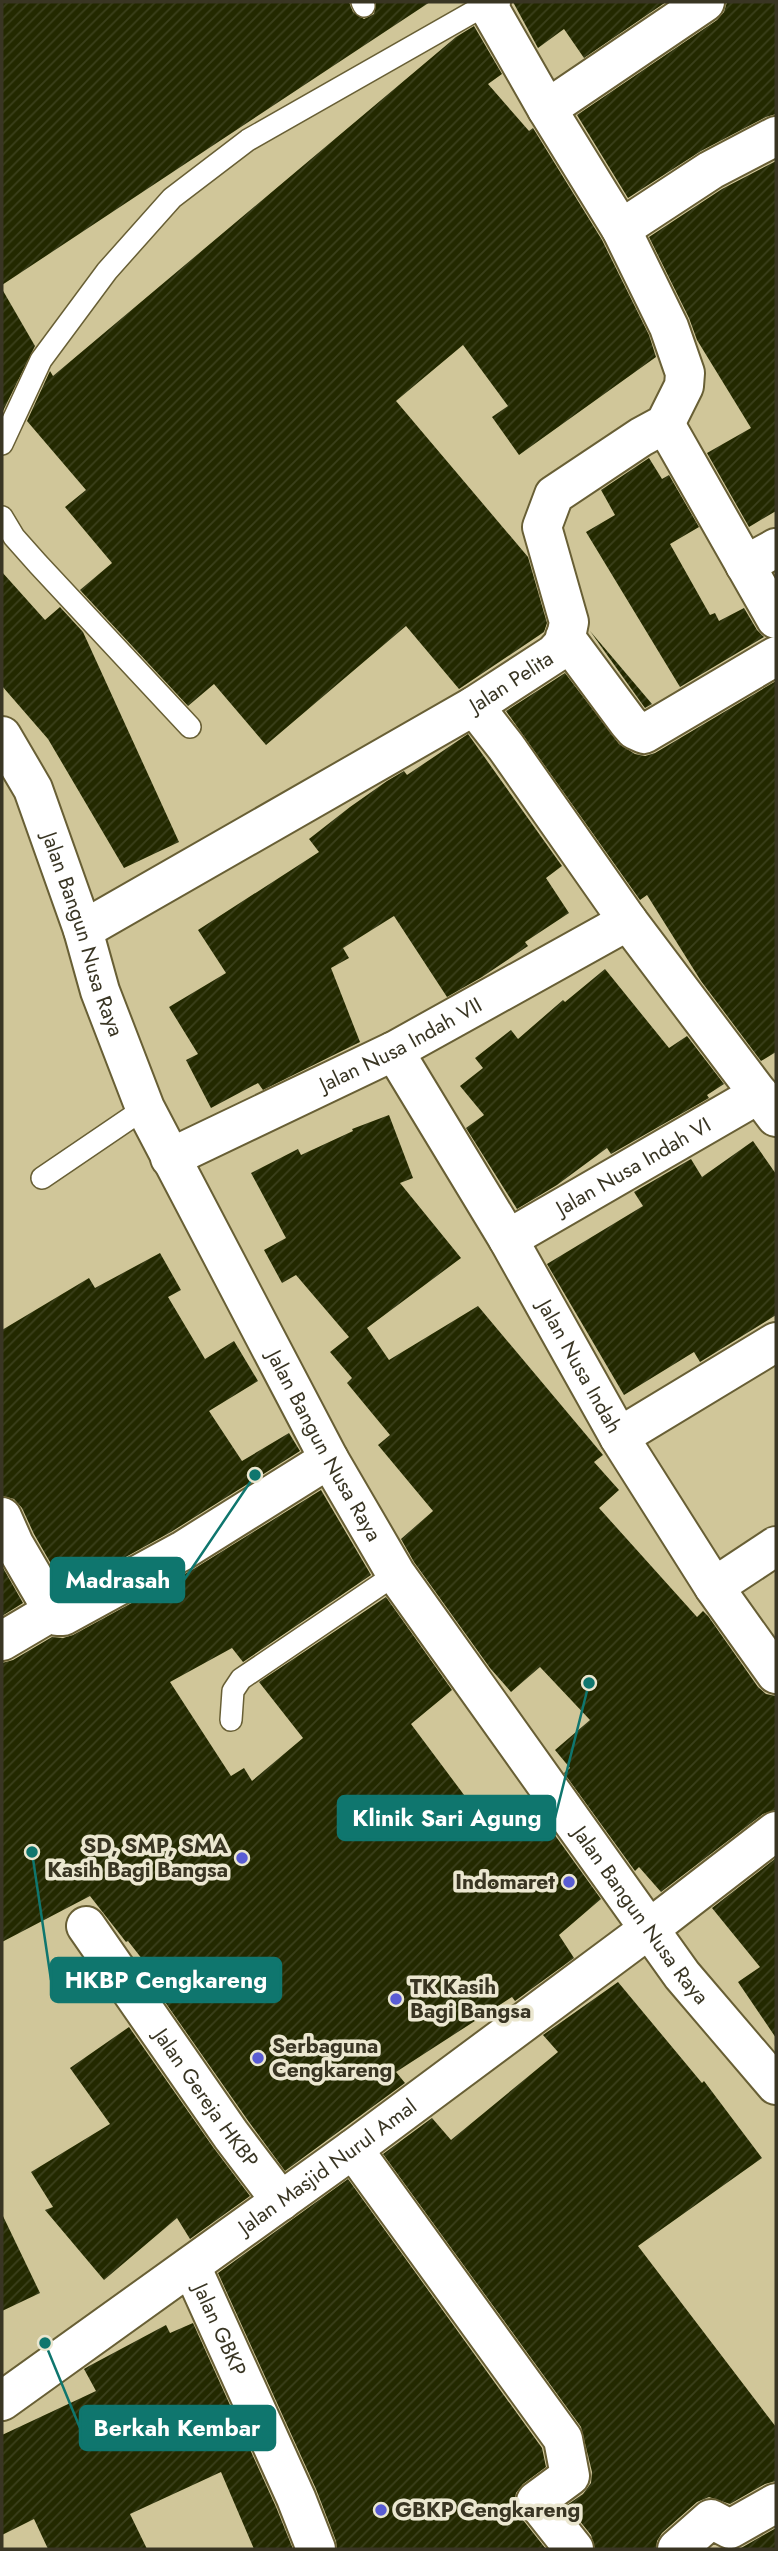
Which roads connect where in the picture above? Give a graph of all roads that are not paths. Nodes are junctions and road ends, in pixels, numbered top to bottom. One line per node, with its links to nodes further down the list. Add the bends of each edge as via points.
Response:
1 (705, 2): 3 (street)
2 (489, 3): 3 (street); 7 (lane, via 248,140 172,198 107,271 41,360)
3 (547, 109): 5 (street)
4 (776, 136): 5 (street, via 711,170)
5 (621, 229): 6 (street, via 669,327 685,373 684,386)
6 (665, 424): 9 (street); 11 (street, Jalan Pelita, via 554,495 542,527 569,622)
7 (2, 444)
8 (2, 517): 14 (lane, via 22,546)
9 (760, 557): 10 (street)
10 (776, 620)
11 (565, 637): 12 (street, via 628,722 644,734); 13 (street, Jalan Pelita, via 554,654)
12 (776, 656)
13 (474, 706): 16 (street); 17 (street, Jalan Pelita)
14 (190, 726)
15 (2, 736): 17 (street, Jalan Bangun Nusa Raya, via 33,789)
16 (628, 921): 18 (street, Jalan Nusa Indah VII); 19 (street)
17 (83, 930): 20 (street, Jalan Bangun Nusa Raya, via 100,991)
18 (394, 1051): 21 (street, Jalan Nusa Indah VII); 23 (street, Jalan Nusa Indah)
19 (768, 1106): 23 (street, Jalan Nusa Indah VI)
20 (145, 1108): 21 (street, Jalan Bangun Nusa Raya); 22 (lane)
21 (170, 1158): 26 (street, Jalan Bangun Nusa Raya)
22 (42, 1178)
23 (508, 1239): 25 (street, Jalan Nusa Indah)
24 (776, 1342): 25 (street)
25 (619, 1437): 30 (street, Jalan Nusa Indah)
26 (329, 1460): 29 (street, Jalan Bangun Nusa Raya); 31 (street, via 182,1551 63,1616)
27 (2, 1517): 31 (street)
28 (776, 1546): 30 (street)
29 (396, 1574): 34 (lane, via 241,1679 233,1691); 37 (street, Jalan Bangun Nusa Raya)
30 (715, 1587): 33 (street, Jalan Nusa Indah)
31 (53, 1611): 32 (street)
32 (2, 1641)
33 (776, 1674)
34 (231, 1720)
35 (776, 1831): 37 (street, Jalan Masjid Nurul Amal)
36 (86, 1926): 40 (street, Jalan Gereja HKBP)
37 (649, 1929): 38 (street, Jalan Bangun Nusa Raya); 39 (street, Jalan Masjid Nurul Amal)
38 (776, 2085)
39 (353, 2149): 40 (street, Jalan Masjid Nurul Amal); 45 (street, via 563,2439 570,2476 537,2501)
40 (281, 2201): 41 (street, Jalan Masjid Nurul Amal)
41 (191, 2266): 42 (street, Jalan Masjid Nurul Amal); 44 (street, Jalan GBKP)
42 (2, 2401)
43 (776, 2502): 46 (street, via 730,2529 711,2519)
44 (316, 2549)
45 (574, 2549)
46 (677, 2549)

